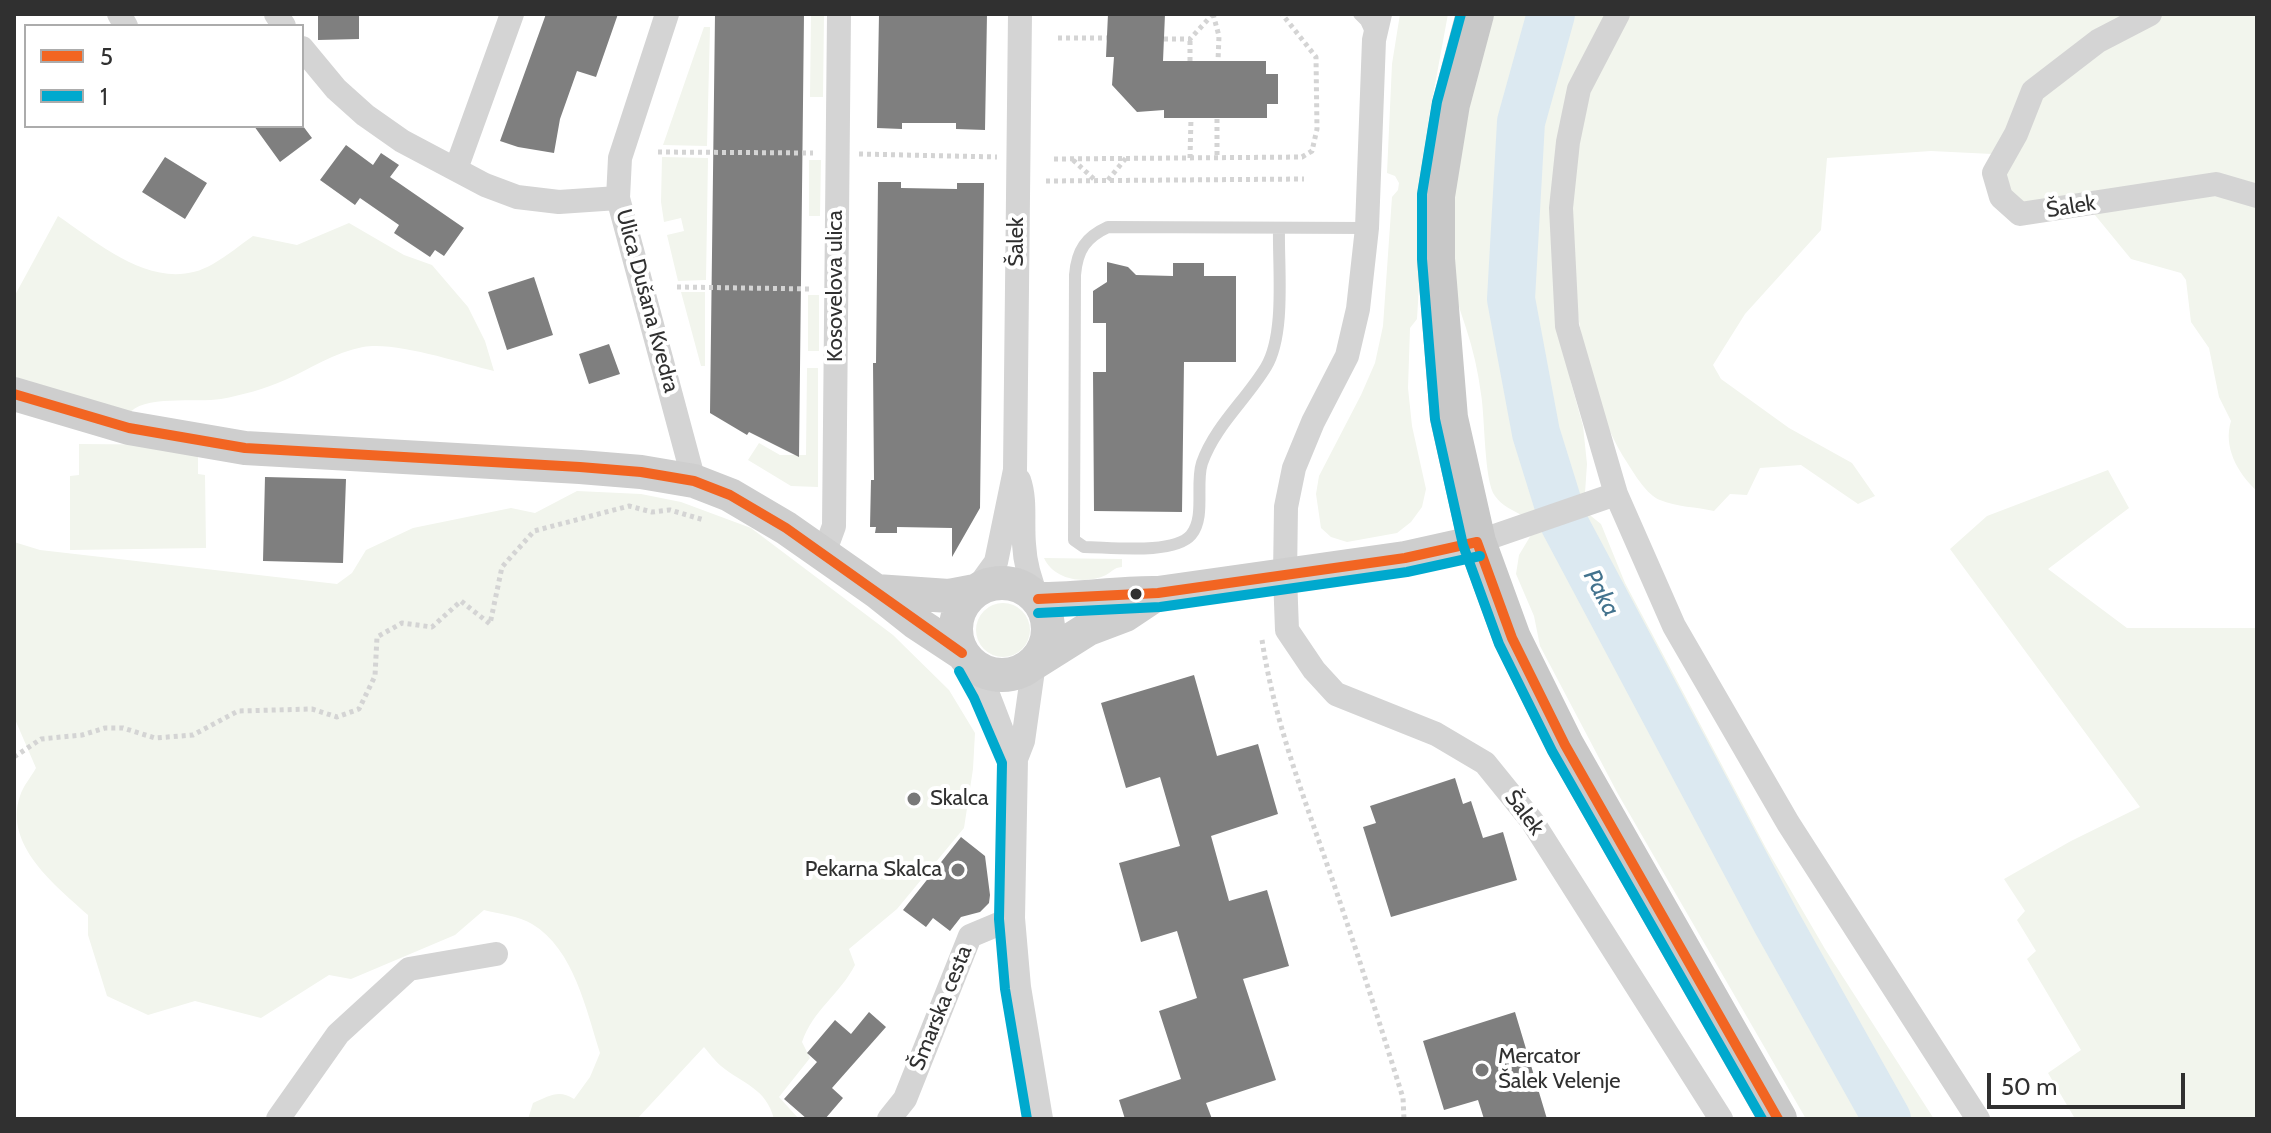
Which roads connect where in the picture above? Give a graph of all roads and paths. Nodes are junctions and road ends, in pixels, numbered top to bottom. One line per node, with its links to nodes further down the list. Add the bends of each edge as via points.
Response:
1 (512, 14): 27 (street)
2 (667, 14): 33 (street, via 620,158)
3 (839, 14): 37 (street, Kosovelova ulica)
4 (1020, 14): 39 (street, Šalek)
5 (1213, 14): 15 (path); 19 (path)
6 (1282, 14): 24 (path, via 1316,57 1317,129 1312,151 1302,157)
7 (1359, 14): 16 (lane)
8 (1380, 14): 16 (street, Šalek)
9 (1475, 14): 43 (main road, via 1451,104 1436,196 1436,259 1449,418)
10 (1618, 14): 41 (street, via 1579,89 1561,208 1567,326)
11 (2150, 14): 32 (street, Šalek, via 2098,41 2033,91 1994,173 2001,197 2020,214 2216,184)
12 (1058, 38): 13 (path)
13 (1107, 38)
14 (1164, 39): 15 (path)
15 (1190, 39): 18 (path)
16 (1374, 40): 35 (street, Šalek)
17 (304, 50): 27 (street, Ulica Dušana Kvedra, via 365,115)
18 (1190, 61)
19 (1218, 61)
20 (1191, 118): 23 (path)
21 (1217, 119): 24 (path)
22 (1126, 158): 23 (path); 26 (path); 31 (path)
23 (1190, 158): 24 (path)
24 (1217, 158)
25 (1054, 159): 26 (path)
26 (1073, 159): 30 (path)
27 (456, 169): 33 (street, Ulica Dušana Kvedra, via 517,197 559,202)
28 (1304, 179): 31 (path)
29 (1046, 181): 30 (path)
30 (1095, 181): 31 (path)
31 (1107, 181)
32 (2257, 196)
33 (618, 198): 40 (street, Ulica Dušana Kvedra)
34 (1279, 228): 34 (lane, via 1108,227 1084,243 1075,275 1074,493 1074,540 1084,547 1171,547 1190,536 1201,465 1217,433 1268,364 1277,329); 35 (lane)
35 (1367, 228): 45 (street, Šalek, via 1347,356 1294,468 1286,507)
36 (677, 287): 37 (path)
37 (836, 289): 44 (street, Kosovelova ulica, via 834,526)
38 (14, 394): 40 (street, via 129,428 245,448 580,467)
39 (1015, 470): 47 (street, via 996,562); 49 (street, via 1023,491 1028,576)
40 (694, 481): 44 (street, via 755,509)
41 (1616, 494): 43 (street); 63 (street, via 1674,626 1788,823)
42 (706, 521): 53 (path, via 629,506 534,531 502,567 490,624 461,601 432,627 402,623 377,637 375,676 359,709 337,717 312,709 238,711 193,735 155,738 105,728 41,739)
43 (1477, 542): 45 (street); 62 (main road, via 1512,638 1565,745)
44 (823, 556): 46 (street)
45 (1285, 576): 48 (street); 61 (street, Šalek, via 1287,630 1336,694 1436,734 1485,763 1532,821)
46 (876, 591): 47 (street, via 949,596); 51 (street)
47 (975, 591): 49 (street, via 1002,582); 51 (street, via 965,600 956,626)
48 (1158, 593): 49 (street); 52 (street)
49 (1038, 599): 52 (street, via 1049,625 1043,652)
50 (1262, 640): 60 (path, via 1291,758 1359,954 1403,1098)
51 (966, 658): 52 (street, via 996,675 1023,671); 54 (street)
52 (1034, 663): 54 (street)
53 (14, 757)
54 (1016, 759): 55 (street)
55 (1013, 918): 58 (street, Šmarska cesta, via 970,936 905,1099); 59 (street)
56 (496, 954): 57 (street, via 409,969 338,1034)
57 (278, 1119)
58 (889, 1119)
59 (1041, 1119)
60 (1404, 1119)
61 (1721, 1119)
62 (1778, 1119)
63 (1978, 1119)

